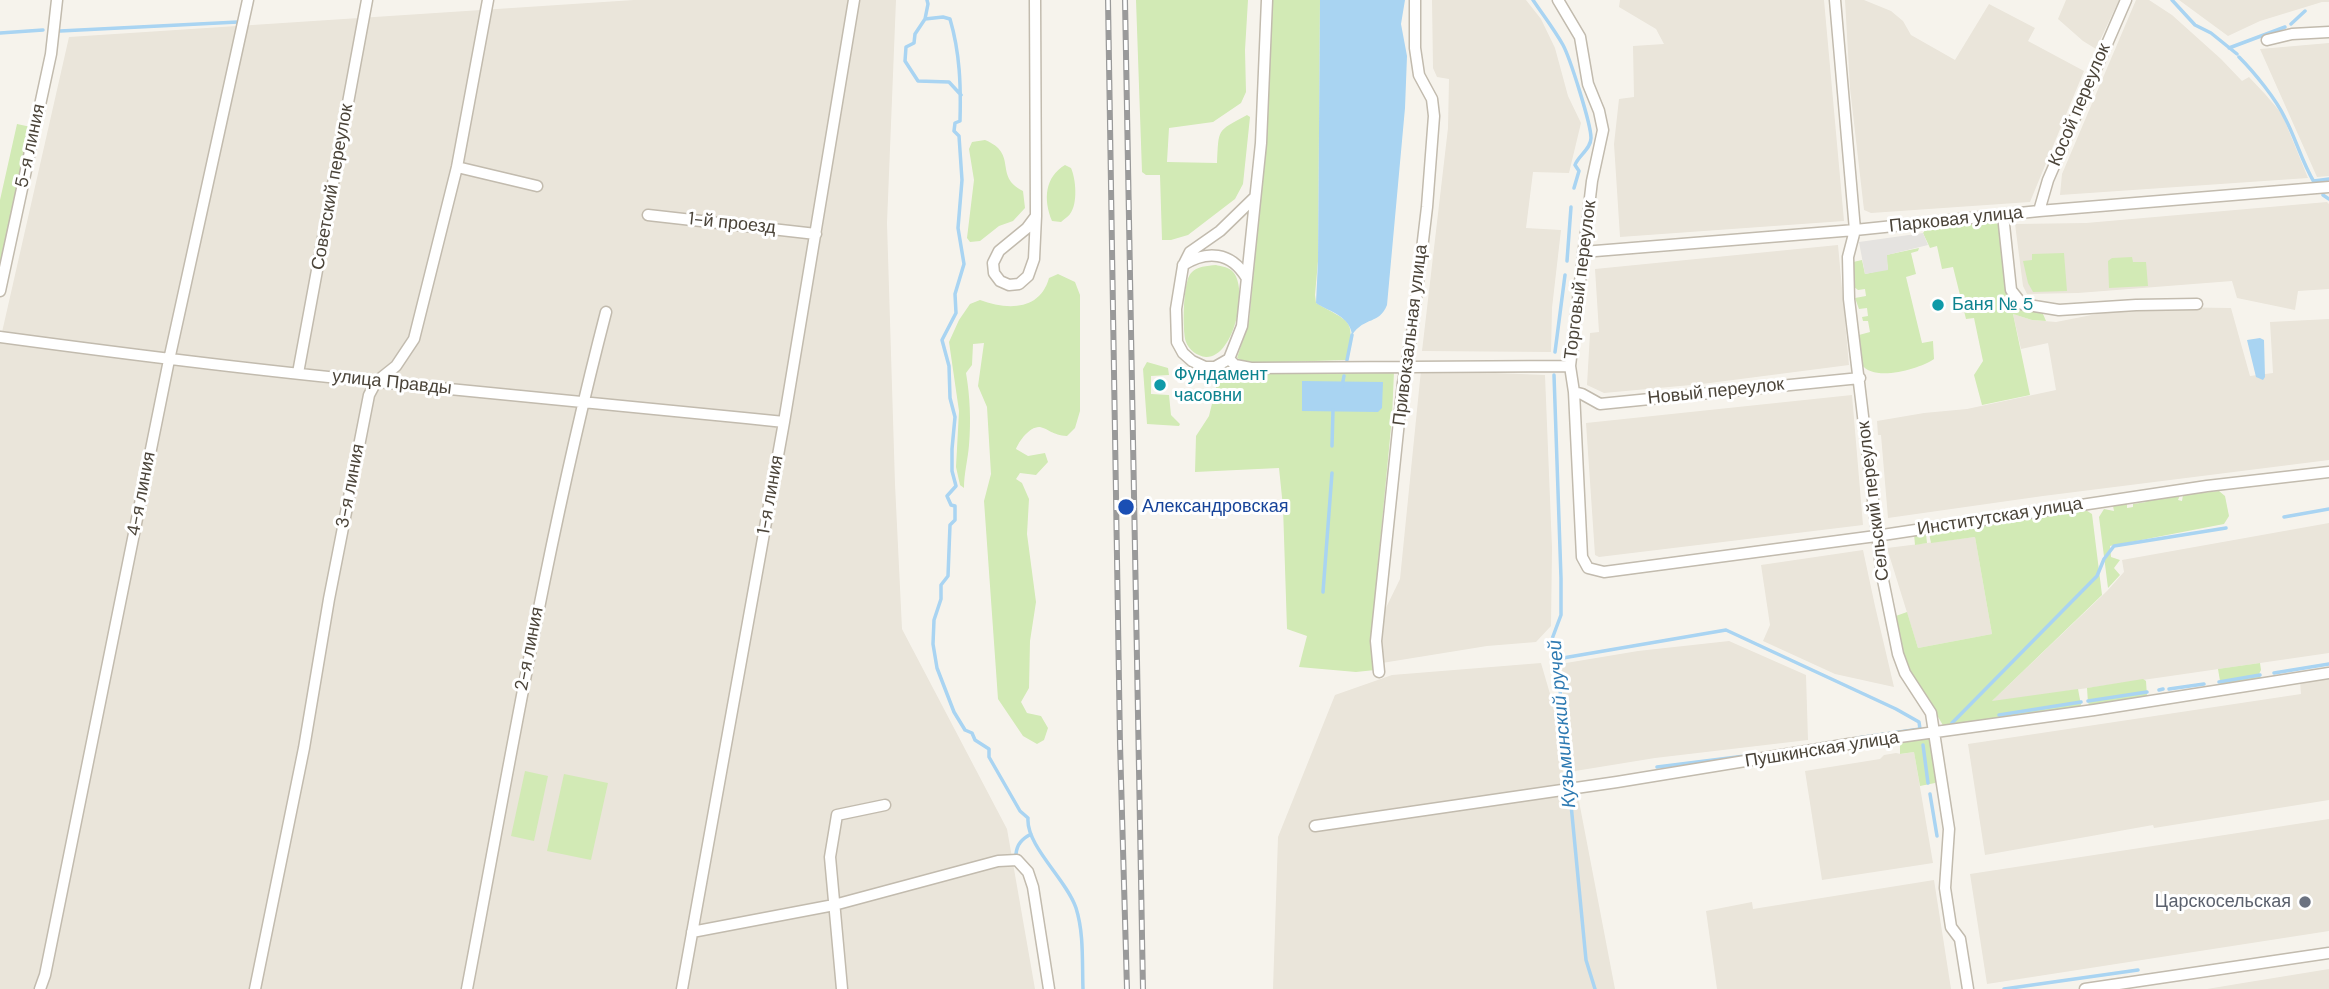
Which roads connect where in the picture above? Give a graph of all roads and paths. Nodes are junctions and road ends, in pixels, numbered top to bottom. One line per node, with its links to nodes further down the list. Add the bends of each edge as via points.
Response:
1 (57, 0): 27 (street, 5-я линия, via 51,54)
2 (248, 0): 31 (street, 4-я линия)
3 (367, 0): 35 (street, Советский переулок)
4 (488, 0): 14 (street, 3-я линия)
5 (854, 0): 23 (street, 1-я линия)
6 (1035, 0): 21 (street)
7 (1267, 0): 17 (street)
8 (1415, 0): 33 (street, Привокзальная улица, via 1419,75 1432,99 1434,116 1426,220)
9 (1558, 0): 24 (street, Торговый переулок, via 1580,37 1588,84 1603,130)
10 (1835, 0): 22 (street, Сельский переулок)
11 (2126, 0): 18 (street, Косой переулок)
12 (2329, 32): 13 (street)
13 (2267, 40)
14 (457, 167): 15 (street); 37 (street, 3-я линия, via 414,339 396,366)
15 (537, 186)
16 (2329, 187): 18 (street, Парковая улица)
17 (1254, 198): 25 (street, via 1190,252); 26 (street)
18 (2039, 211): 20 (street, Парковая улица)
19 (648, 215): 23 (street, 1-й проезд)
20 (2003, 215): 22 (street, Парковая улица); 28 (street, via 2011,289 2022,304 2059,310)
21 (1036, 216): 21 (street, via 999,251 993,263 1000,281 1018,284 1028,276 1034,259)
22 (1855, 230): 24 (street, Парковая улица); 36 (street, Сельский переулок, via 1848,257 1849,299)
23 (816, 234): 40 (street, 1-я линия)
24 (1583, 252): 34 (street, Торговый переулок)
25 (1183, 266): 26 (street, via 1196,257 1227,258); 32 (street, via 1177,342 1192,361 1205,366 1215,367)
26 (1246, 278): 32 (street, via 1242,326)
27 (0, 291)
28 (2197, 304)
29 (606, 312): 39 (street, 2-я линия)
30 (0, 337): 31 (street, улица Правды)
31 (169, 359): 35 (street, улица Правды); 52 (street, 4-я линия)
32 (1229, 359): 33 (street, via 1242,367)
33 (1405, 366): 34 (street); 44 (street, Привокзальная улица, via 1376,641)
34 (1570, 366): 38 (street, Торговый переулок)
35 (298, 373): 37 (street, улица Правды)
36 (1860, 378): 38 (street, Новый переулок, via 1600,404); 42 (street, Сельский переулок)
37 (376, 382): 39 (street, улица Правды); 53 (street, 3-я линия, via 369,395)
38 (1574, 392): 43 (street, Торговый переулок, via 1582,557)
39 (583, 400): 40 (street, улица Правды); 54 (street, 2-я линия, via 536,618)
40 (784, 422): 50 (street, 1-я линия)
41 (2329, 472): 42 (street, Институтская улица)
42 (1876, 536): 43 (street, Институтская улица, via 1604,572); 46 (street, Сельский переулок, via 1898,654 1931,713)
43 (1588, 568)
44 (1379, 672)
45 (2329, 673): 46 (street, Пушкинская улица)
46 (1936, 733): 48 (street, Пушкинская улица); 58 (street, Сельский переулок, via 1950,846 1945,888)
47 (885, 805): 49 (street, via 837,815 830,857)
48 (1315, 826)
49 (834, 905): 50 (street); 56 (street); 57 (street, via 998,861 1017,860 1028,872 1032,887)
50 (692, 932): 55 (street, 1-я линия)
51 (2329, 953): 59 (street)
52 (40, 989)
53 (255, 989)
54 (467, 989)
55 (682, 989)
56 (842, 989)
57 (1049, 989)
58 (1968, 989)
59 (2085, 989)

